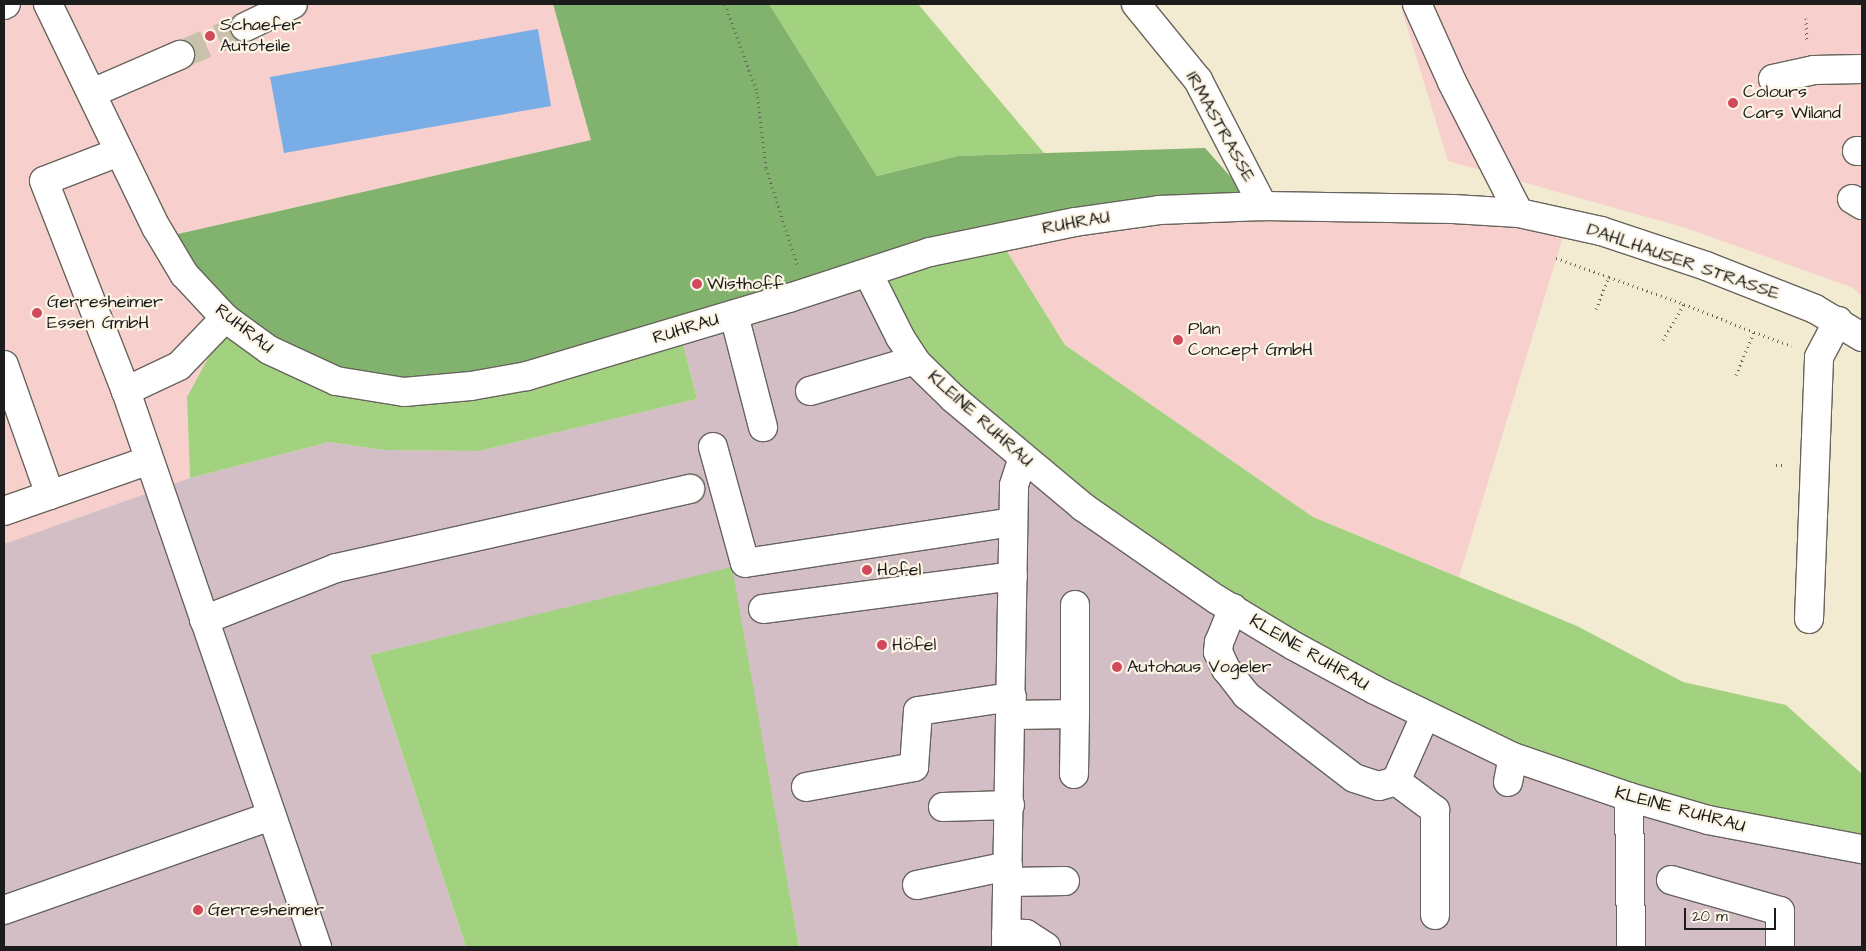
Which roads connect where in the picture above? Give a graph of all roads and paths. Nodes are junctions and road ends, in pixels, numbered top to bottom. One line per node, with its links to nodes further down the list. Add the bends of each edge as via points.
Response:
1 (48, 4): 12 (street, RUHRAU)
2 (292, 4): 7 (street)
3 (725, 4): 19 (path, via 757,92 766,168)
4 (1136, 4): 14 (street, IRMASTRASSE, via 1198,80)
5 (1417, 4): 15 (street, via 1452,82)
6 (1806, 18): 8 (path)
7 (245, 27)
8 (1808, 47)
9 (180, 55): 12 (street)
10 (1861, 69): 11 (street, via 1814,70)
11 (1773, 79)
12 (92, 94): 13 (street, RUHRAU)
13 (119, 152): 23 (street, RUHRAU, via 184,274); 32 (street, via 44,182)
14 (1263, 206): 15 (street, RUHRAU); 17 (street, RUHRAU, via 1159,210 1075,222 930,252)
15 (1519, 213): 24 (street, DAHLHAUSER STRASSE, via 1601,231 1706,266)
16 (1556, 258): 18 (path)
17 (868, 273): 19 (street, RUHRAU); 29 (street, KLEINE RUHRAU)
18 (1609, 277): 20 (path); 21 (path)
19 (807, 293): 22 (street, RUHRAU)
20 (1684, 304): 25 (path); 27 (path)
21 (1596, 310)
22 (734, 315): 23 (street, RUHRAU, via 527,376 471,386 404,392 336,381 268,350); 34 (street)
23 (225, 318): 32 (street, via 179,366)
24 (1838, 321): 26 (street, DAHLHAUSER STRASSE); 28 (street)
25 (1754, 332): 28 (path); 31 (path)
26 (1862, 337)
27 (1662, 340)
28 (1819, 357): 46 (street)
29 (915, 360): 33 (street); 36 (street, KLEINE RUHRAU, via 954,399)
30 (4, 365): 39 (street)
31 (1736, 375)
32 (126, 391): 37 (street)
33 (810, 391)
34 (763, 427)
35 (713, 447): 41 (street, via 745,563)
36 (1023, 458): 41 (street, via 1014,485); 44 (street, KLEINE RUHRAU, via 1128,539)
37 (147, 460): 39 (street); 47 (street)
38 (690, 489): 47 (street, via 336,568)
39 (50, 495): 40 (street)
40 (4, 511)
41 (1013, 522): 42 (street)
42 (1013, 576): 45 (street); 48 (street)
43 (1075, 605): 49 (street)
44 (1232, 608): 50 (street, KLEINE RUHRAU, via 1294,646); 52 (street, via 1221,632 1218,652 1226,669 1246,695 1354,778 1379,786)
45 (763, 609)
46 (1809, 619)
47 (204, 620): 57 (street)
48 (1012, 706): 49 (street); 53 (street, via 918,711 914,767); 55 (street)
49 (1075, 714): 51 (street)
50 (1426, 716): 52 (street); 54 (street, KLEINE RUHRAU, via 1510,769)
51 (1074, 774)
52 (1396, 781): 64 (street, via 1435,810)
53 (806, 787)
54 (1629, 797): 58 (street, KLEINE RUHRAU, via 1708,820); 68 (street)
55 (1010, 804): 56 (street); 59 (street)
56 (943, 807)
57 (271, 816): 63 (street); 66 (street)
58 (1862, 849)
59 (1008, 874): 61 (street); 62 (street); 65 (street)
60 (1670, 880): 69 (street, via 1780,911)
61 (1065, 881)
62 (917, 885)
63 (4, 910)
64 (1435, 915)
65 (1006, 940): 67 (street, via 1026,934)
66 (317, 947)
67 (1046, 947)
68 (1631, 947)
69 (1780, 947)

